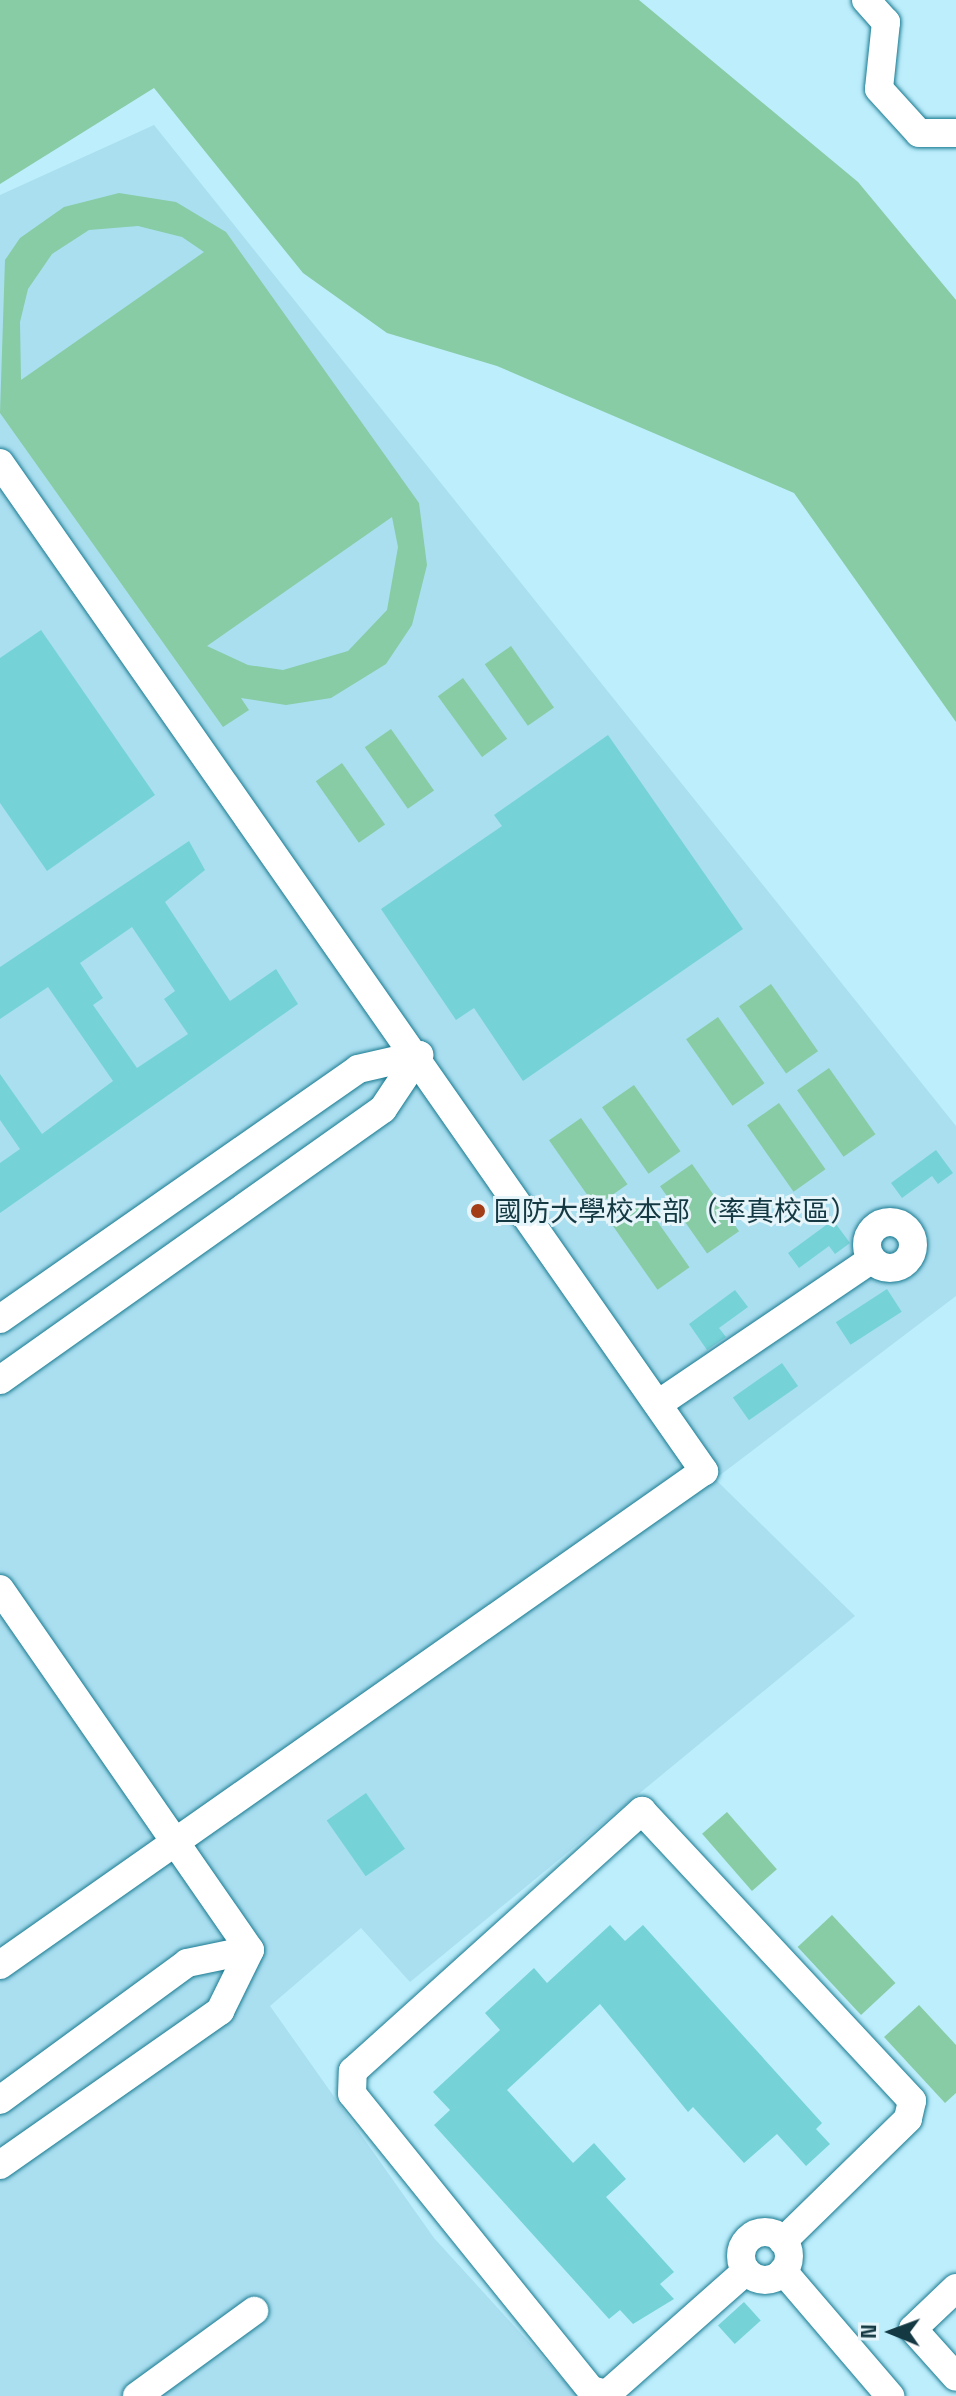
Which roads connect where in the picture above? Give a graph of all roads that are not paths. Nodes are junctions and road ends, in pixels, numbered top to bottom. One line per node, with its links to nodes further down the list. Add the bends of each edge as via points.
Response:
1 (866, 0): 2 (street, via 886,22 879,89 919,133)
2 (956, 133)
3 (0, 463): 4 (street)
4 (419, 1055): 6 (street, via 358,1069); 7 (street, via 383,1109); 8 (street)
5 (872, 1259): 8 (street)
6 (0, 1319)
7 (0, 1380)
8 (658, 1404): 10 (street, via 704,1471)
9 (0, 1589): 10 (street)
10 (176, 1842): 11 (street); 12 (street)
11 (250, 1950): 13 (street, via 187,1963); 14 (street, via 220,2011)
12 (0, 1965)
13 (0, 2100)
14 (0, 2165)
15 (783, 2241): 16 (street, via 754,2234 741,2251); 16 (street, via 908,2119 912,2101 642,1811 353,2071 352,2094 591,2390 607,2394); 17 (street)
16 (746, 2271): 17 (street, via 764,2281)
17 (783, 2271): 22 (street)
18 (956, 2288): 20 (street, via 913,2329)
19 (254, 2311): 21 (street)
20 (956, 2377)
21 (137, 2396)
22 (890, 2396)

